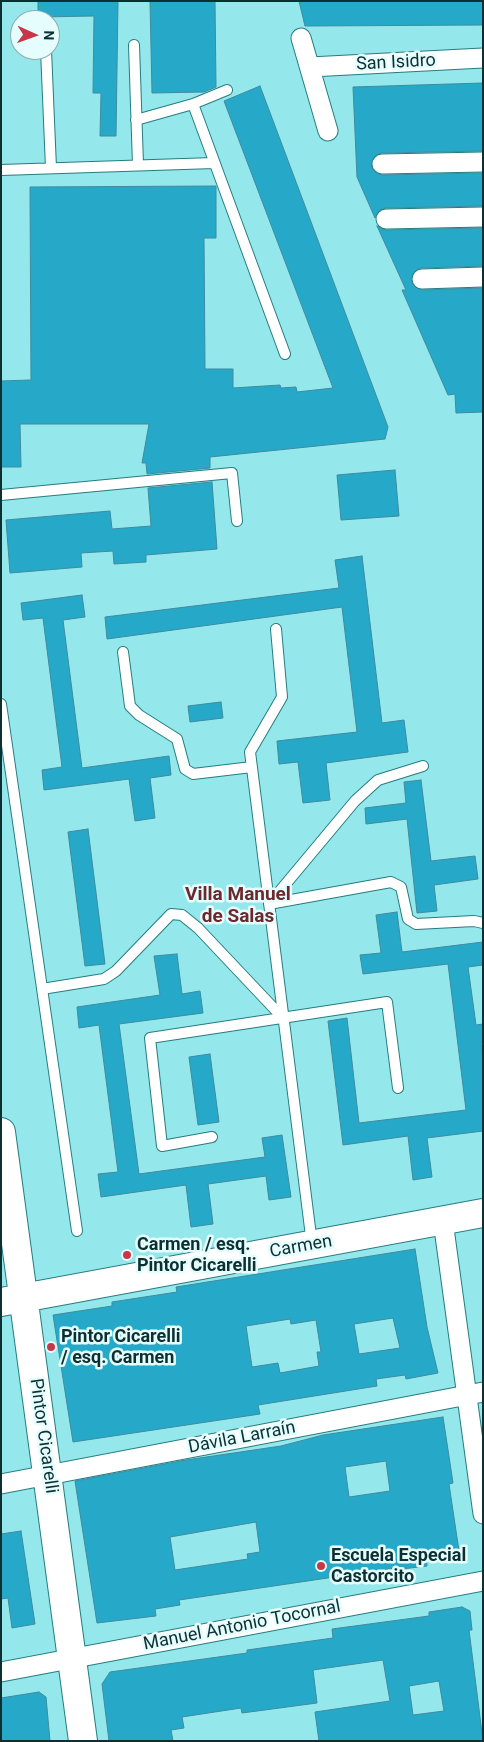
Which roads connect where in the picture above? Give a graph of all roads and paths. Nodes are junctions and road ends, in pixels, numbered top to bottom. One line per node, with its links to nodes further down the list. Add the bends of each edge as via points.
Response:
1 (302, 38): 5 (street)
2 (134, 45): 8 (lane)
3 (483, 58): 5 (street, San Isidro)
4 (46, 60): 14 (lane)
5 (310, 67): 9 (street)
6 (227, 90): 7 (lane)
7 (193, 104): 8 (lane); 11 (lane)
8 (136, 120): 13 (lane)
9 (328, 131)
10 (483, 162): 12 (street)
11 (214, 163): 13 (lane); 20 (lane)
12 (382, 164)
13 (138, 165): 14 (lane)
14 (51, 168): 15 (lane)
15 (1, 170)
16 (483, 217): 17 (street)
17 (386, 219)
18 (483, 277): 19 (street)
19 (422, 279)
20 (284, 354)
21 (1, 495): 22 (lane, via 232,473)
22 (237, 521)
23 (276, 629): 27 (lane, via 282,697 250,752)
24 (123, 652): 27 (lane, via 130,706 177,739 185,769 193,774)
25 (1, 704): 30 (lane)
26 (422, 766): 28 (lane, via 378,780 355,801)
27 (252, 767): 28 (lane)
28 (269, 904): 29 (lane, via 391,882 401,887 408,919 416,924); 31 (lane)
29 (483, 923)
30 (42, 990): 31 (lane, via 104,979 116,971 171,914 182,915); 38 (lane)
31 (283, 1018): 32 (lane, via 387,1002); 34 (lane, via 150,1038 162,1146); 39 (lane)
32 (398, 1088)
33 (1, 1132): 36 (street, Pintor Cicarelli)
34 (212, 1137)
35 (483, 1213): 37 (street, Carmen)
36 (7, 1216): 40 (street, Pintor Cicarelli)
37 (443, 1221): 39 (street, Carmen); 41 (street)
38 (77, 1231)
39 (312, 1246): 40 (street, Carmen)
40 (13, 1300): 42 (street, Pintor Cicarelli)
41 (475, 1394): 42 (street, Dávila Larraín); 44 (street)
42 (48, 1475): 43 (street, Dávila Larraín); 46 (street, Pintor Cicarelli)
43 (1, 1484)
44 (483, 1514)
45 (483, 1581): 46 (street, Manuel Antonio Tocornal)
46 (72, 1659): 47 (street, Manuel Antonio Tocornal); 48 (street, Pintor Cicarelli)
47 (1, 1672)
48 (83, 1741)

